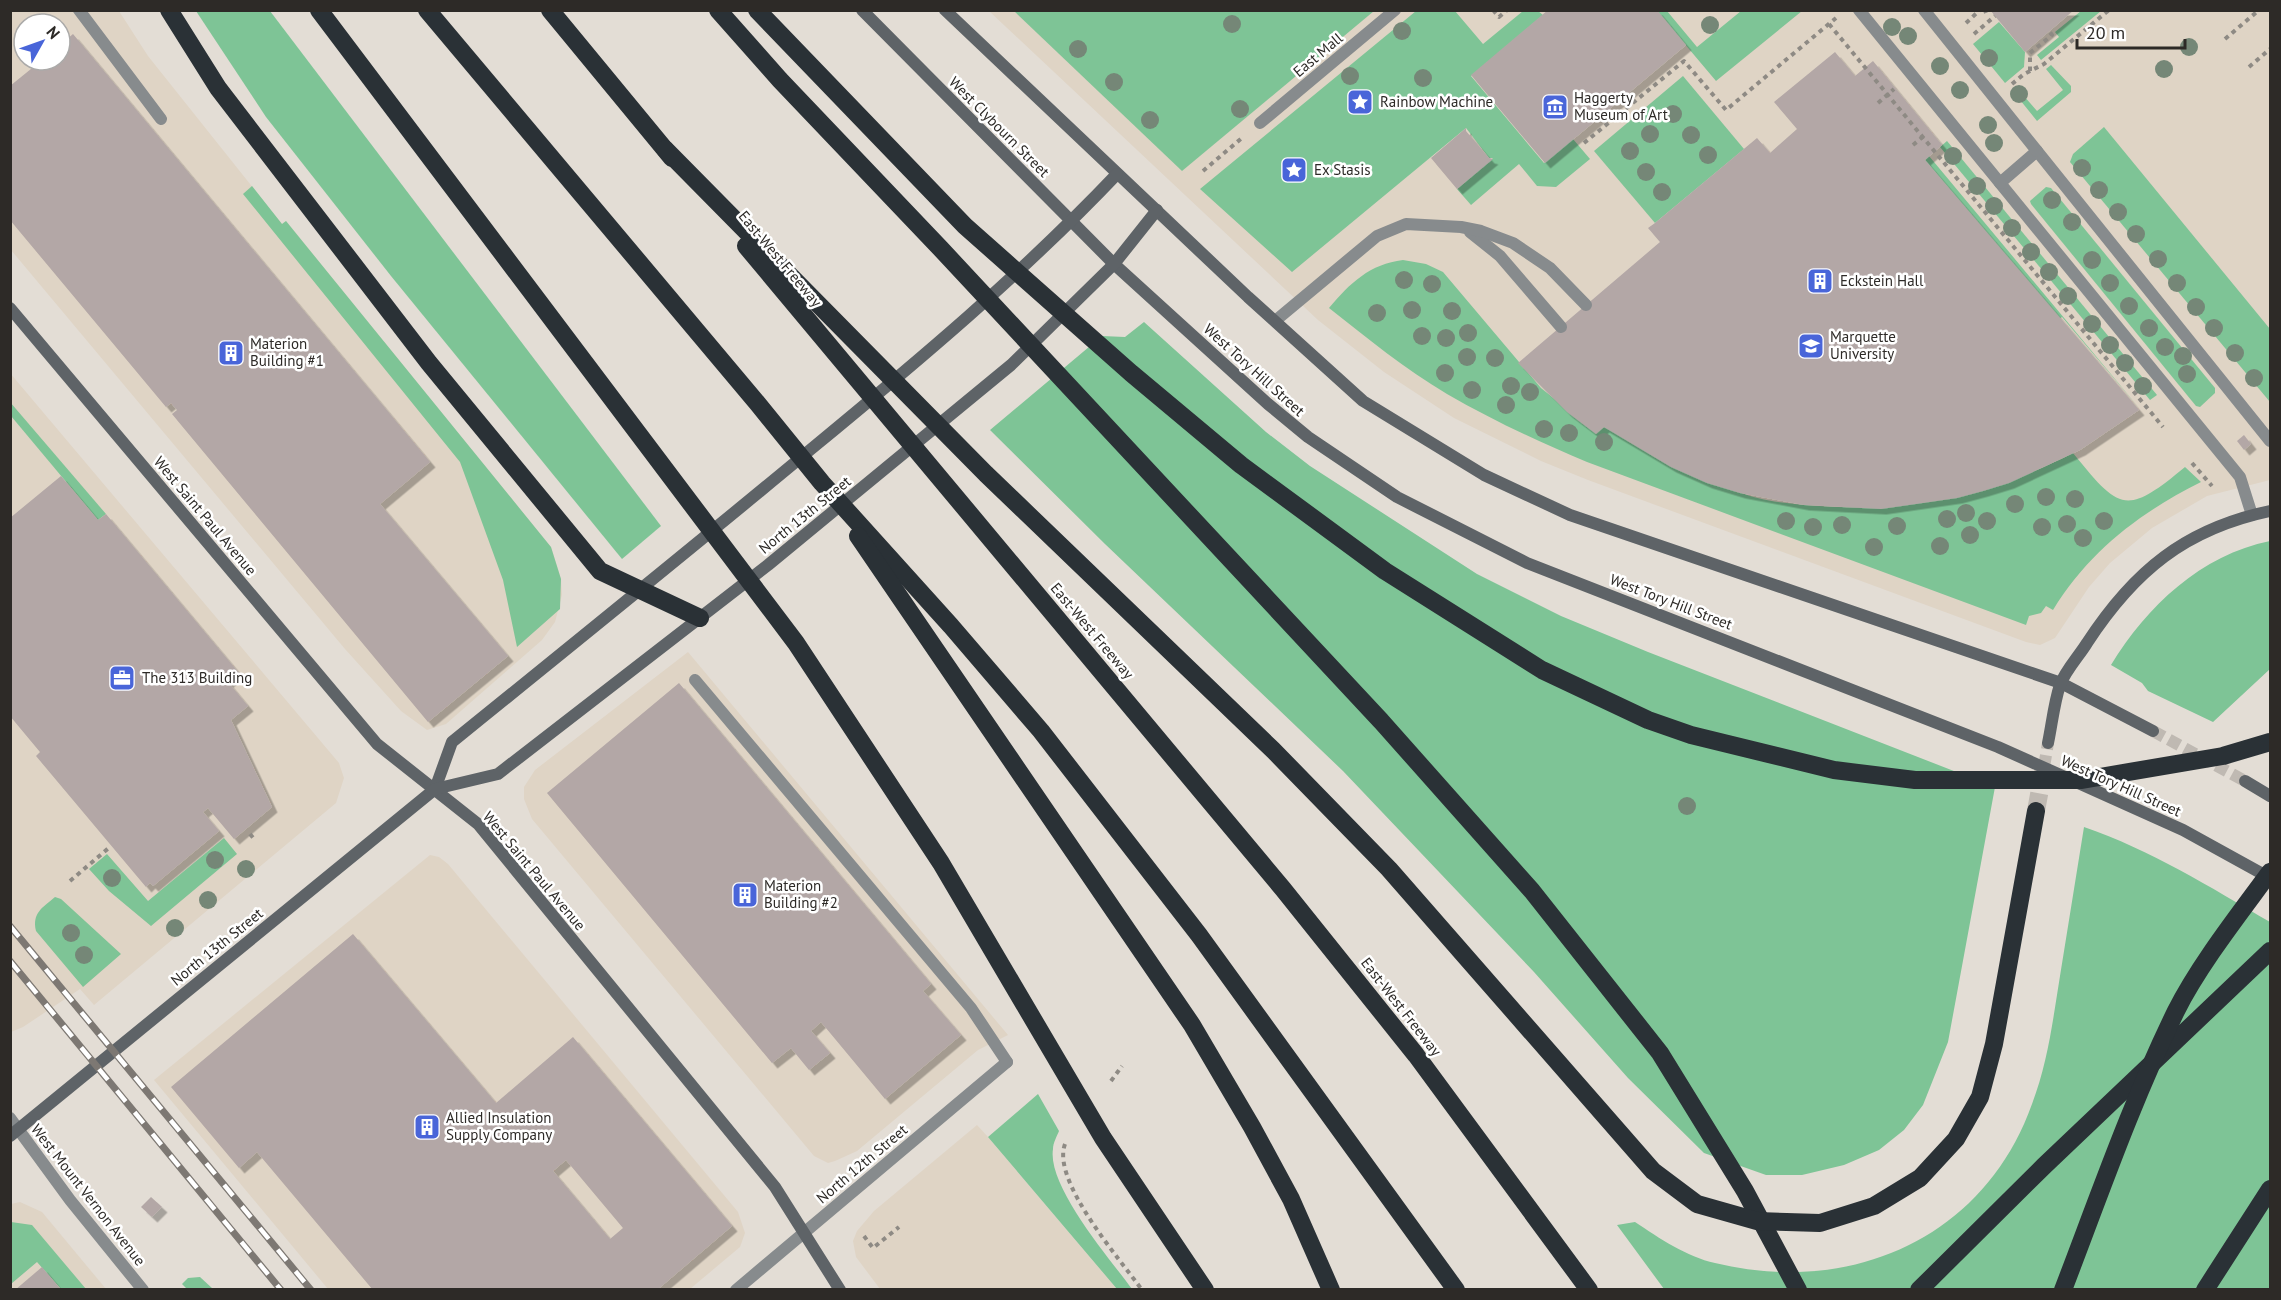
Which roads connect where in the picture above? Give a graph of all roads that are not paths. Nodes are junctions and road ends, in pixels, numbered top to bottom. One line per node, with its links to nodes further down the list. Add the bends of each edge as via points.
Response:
1 (79, 10): 13 (street)
2 (168, 10): 31 (highway, via 218,88 429,363 600,571)
3 (319, 10): 52 (highway, via 796,643 942,863 1103,1138)
4 (427, 10): 28 (highway)
5 (550, 10): 15 (highway, East-West Freeway)
6 (718, 10): 56 (highway, via 1381,721 1532,891 1660,1053 1745,1191)
7 (757, 10): 36 (highway, via 965,226 1131,373 1241,465 1385,571 1542,670 1648,720 1745,750 1834,770 1915,780 2082,780 2223,756)
8 (862, 10): 20 (street, West Clybourn Street)
9 (945, 10): 17 (street)
10 (1395, 10): 14 (street, East Mall)
11 (1858, 10): 18 (street)
12 (1924, 10): 16 (street)
13 (161, 120)
14 (1260, 123)
15 (665, 149): 41 (highway, via 986,474 1273,750 1389,869 1653,1171 1697,1204 1757,1221 1820,1222 1874,1206 1920,1178 1956,1139 1980,1097 1994,1044); 55 (highway, East-West Freeway, via 1283,889 1416,1055)
16 (2037, 151): 18 (street); 27 (street)
17 (1117, 174): 19 (street); 20 (street)
18 (2000, 183): 30 (street, via 2240,477)
19 (1157, 210): 22 (street, North 13th Street); 25 (street)
20 (1072, 222): 22 (street, West Clybourn Street); 31 (street, via 983,305)
21 (1461, 227): 23 (street, via 1497,236 1532,255); 25 (street, via 1413,224 1386,231); 26 (street, via 1500,256)
22 (1114, 264): 32 (street, North 13th Street, via 1011,365); 43 (street, West Tory Hill Street, via 1308,437 1407,502 1527,562 2007,751 2183,830)
23 (1586, 305)
24 (10, 308): 39 (street, West Saint Paul Avenue, via 377,744)
25 (1275, 321): 34 (street, via 1363,401 1484,475 1560,510)
26 (1561, 327)
27 (2271, 441)
28 (822, 483): 53 (highway, via 1192,1025 1291,1198); 54 (highway, via 1048,741 1206,945)
29 (2271, 511): 30 (street)
30 (2252, 515): 34 (street, via 2219,525 2152,565 2106,614)
31 (639, 590): 32 (highway); 39 (street, via 452,742)
32 (700, 618): 39 (street, North 13th Street, via 498,774)
33 (695, 680): 48 (street, North 12th Street, via 972,1008 1007,1062)
34 (2061, 683): 35 (street); 37 (street)
35 (2153, 731)
36 (2271, 742)
37 (2048, 743)
38 (2245, 781): 40 (street)
39 (435, 789): 46 (street, North 13th Street); 48 (street, West Saint Paul Avenue, via 484,831 775,1187)
40 (2271, 796)
41 (2036, 811)
42 (2271, 872): 58 (highway, via 2234,920 2177,1010 2126,1126)
43 (2271, 878)
44 (2271, 951): 57 (highway)
45 (10, 1118): 46 (street, West Mount Vernon Avenue)
46 (14, 1132): 49 (street, West Mount Vernon Avenue)
47 (2271, 1189): 59 (highway)
48 (804, 1233): 50 (street, North 12th Street); 51 (street, West Saint Paul Avenue)
49 (143, 1290)
50 (736, 1290)
51 (840, 1290)
52 (1205, 1290)
53 (1331, 1290)
54 (1456, 1290)
55 (1589, 1290)
56 (1798, 1290)
57 (1919, 1290)
58 (2062, 1290)
59 (2205, 1290)

